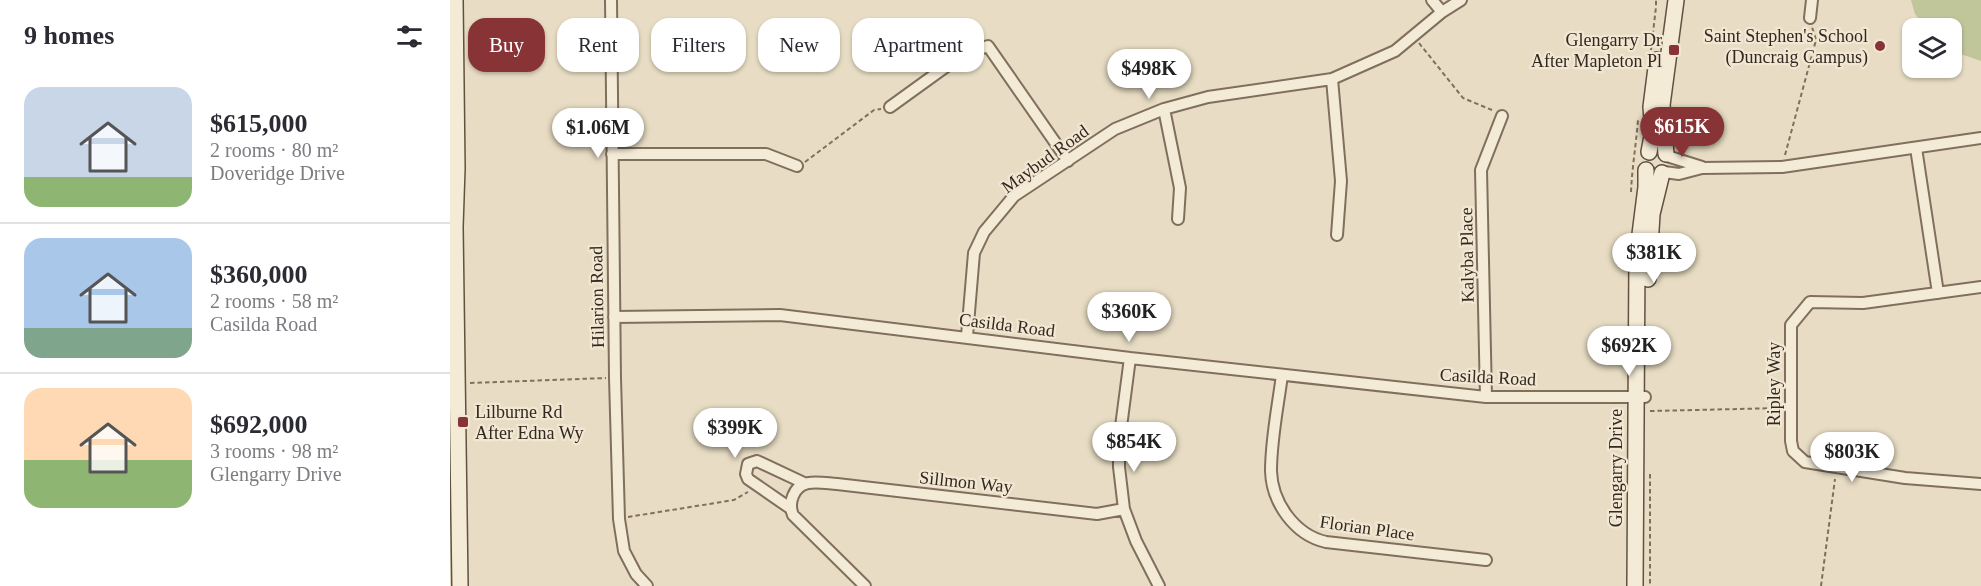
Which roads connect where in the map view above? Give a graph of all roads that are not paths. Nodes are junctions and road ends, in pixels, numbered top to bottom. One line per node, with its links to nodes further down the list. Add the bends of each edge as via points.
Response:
1 (455, 0): 10 (main road)
2 (611, 0): 18 (street, Hilarion Road)
3 (1432, 0): 8 (street)
4 (1461, 0): 8 (street, Maybud Road)
5 (1666, 0): 17 (main road, via 1652,95)
6 (1676, 0): 19 (main road, via 1662,105)
7 (1812, 0): 9 (street)
8 (1442, 12): 11 (street, Maybud Road, via 1395,51)
9 (1810, 18)
10 (452, 56): 26 (main road, via 457,168)
11 (1332, 79): 13 (street, Maybud Road, via 1208,97); 27 (street, via 1341,181)
12 (890, 107): 20 (street, via 962,55 988,46)
13 (1164, 109): 20 (street, Maybud Road, via 1115,129); 25 (street, via 1180,188)
14 (1502, 116): 35 (street, Kalyba Place, via 1481,170)
15 (1981, 138): 16 (street)
16 (1916, 148): 22 (street, via 1782,167); 29 (street)
17 (1649, 152): 19 (main road, via 1658,150); 23 (main road, via 1644,161)
18 (612, 154): 21 (street, via 766,154); 30 (street, Hilarion Road)
19 (1666, 155): 22 (street); 24 (main road, via 1668,164)
20 (1068, 161): 31 (street, Maybud Road, via 1014,196 984,232 974,253)
21 (797, 166)
22 (1702, 168): 24 (street, via 1678,174)
23 (1646, 171): 24 (main road, via 1655,175); 36 (main road, Glengarry Drive, via 1637,258)
24 (1663, 172): 36 (main road, Glengarry Drive, via 1649,245)
25 (1178, 219)
26 (453, 227): 34 (main road)
27 (1337, 235)
28 (1981, 287): 29 (street, Ripley Way)
29 (1938, 293): 38 (street, Ripley Way, via 1863,303 1810,302 1791,324 1793,451 1804,462 1905,478)
30 (614, 317): 31 (street, Casilda Road, via 780,315); 46 (street, Hilarion Road, via 619,519 624,551)
31 (967, 336): 32 (street, Casilda Road)
32 (1130, 358): 33 (street, Casilda Road); 40 (street, via 1119,442)
33 (1282, 375): 35 (street, Casilda Road); 43 (street, Florian Place, via 1271,473 1284,511 1302,532 1326,542)
34 (458, 384): 41 (main road)
35 (1486, 397): 36 (street, Casilda Road)
36 (1644, 402): 49 (main road, Glengarry Drive); 50 (main road, Glengarry Drive)
37 (804, 483): 39 (street, via 794,493); 39 (street, Sillmon Way, via 766,465 752,461 748,464 748,479); 40 (street, Sillmon Way, via 1097,514)
38 (1981, 484)
39 (790, 508): 47 (street, via 797,521)
40 (1124, 509): 48 (street)
41 (455, 543): 45 (main road)
42 (450, 558): 44 (main road)
43 (1486, 560)
44 (451, 586)
45 (460, 586)
46 (647, 586)
47 (865, 586)
48 (1160, 586)
49 (1635, 586)
50 (1645, 586)

